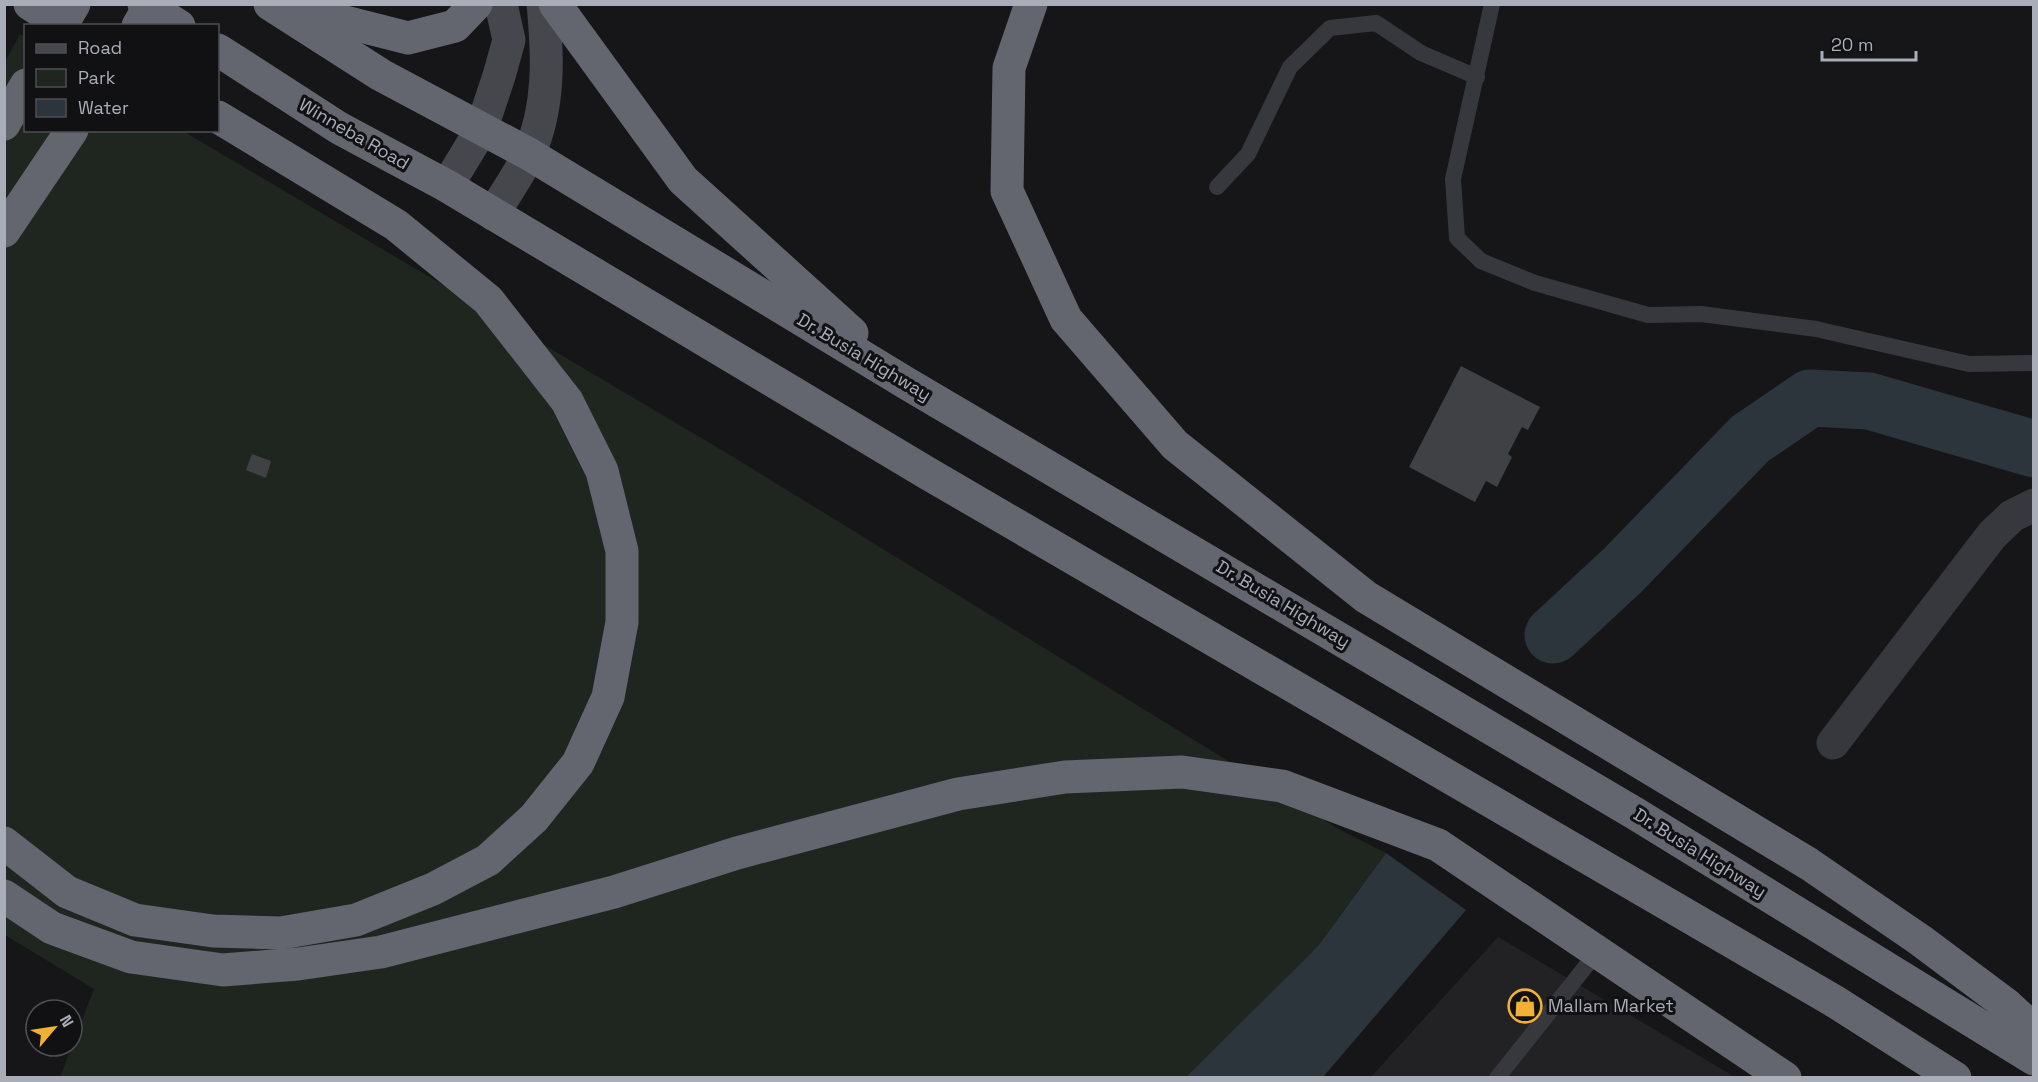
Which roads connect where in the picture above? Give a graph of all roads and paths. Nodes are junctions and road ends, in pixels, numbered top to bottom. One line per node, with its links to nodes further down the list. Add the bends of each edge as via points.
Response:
1 (30, 4): 13 (highway)
2 (74, 4): 14 (highway, bridge)
3 (144, 4): 16 (highway)
4 (151, 4): 15 (highway, bridge)
5 (270, 4): 22 (highway, via 381,75)
6 (276, 4): 7 (highway, via 408,38 455,26)
7 (476, 4)
8 (501, 4): 22 (street, via 509,40)
9 (543, 4): 24 (street, via 548,67 542,110)
10 (555, 4): 30 (highway, via 683,180)
11 (1030, 4): 36 (highway, via 1009,68 1007,191 1066,319 1175,445 1366,597 1809,864 1920,940)
12 (1492, 4): 18 (lane)
13 (60, 24)
14 (64, 24)
15 (139, 24)
16 (176, 24)
17 (219, 51): 25 (highway, Winneba Road, via 339,128)
18 (1477, 77): 26 (lane, via 1420,53 1376,23 1330,28 1290,67 1248,154); 29 (lane, via 1453,179 1457,238 1481,261 1535,283 1648,315 1701,314 1816,329 1969,364)
19 (24, 89): 21 (highway)
20 (219, 118): 33 (highway, via 396,225 488,300 567,401 602,471 622,551 622,622 608,697 578,763 534,818 488,860 433,889 356,920 281,933 213,931 135,920 67,892)
21 (4, 124)
22 (481, 130): 24 (highway); 25 (street)
23 (71, 132): 28 (highway)
24 (529, 154): 27 (street); 30 (highway, Dr. Busia Highway)
25 (447, 186): 27 (highway, Winneba Road)
26 (1216, 187)
27 (493, 214): 40 (highway, via 927,473 1834,1001)
28 (4, 231)
29 (2034, 363)
30 (906, 383): 37 (highway, Dr. Busia Highway, via 1636,813)
31 (2034, 505): 32 (street, via 2012,516 1992,535)
32 (1833, 743)
33 (4, 843)
34 (4, 896): 35 (highway, via 52,928 131,957 223,970 244,969 381,952 614,892 737,853 958,794 1065,777 1182,771 1282,786 1438,845)
35 (1598, 951): 38 (lane); 39 (highway)
36 (2034, 1030)
37 (2034, 1059)
38 (1497, 1077)
39 (1785, 1077)
40 (1955, 1077)

